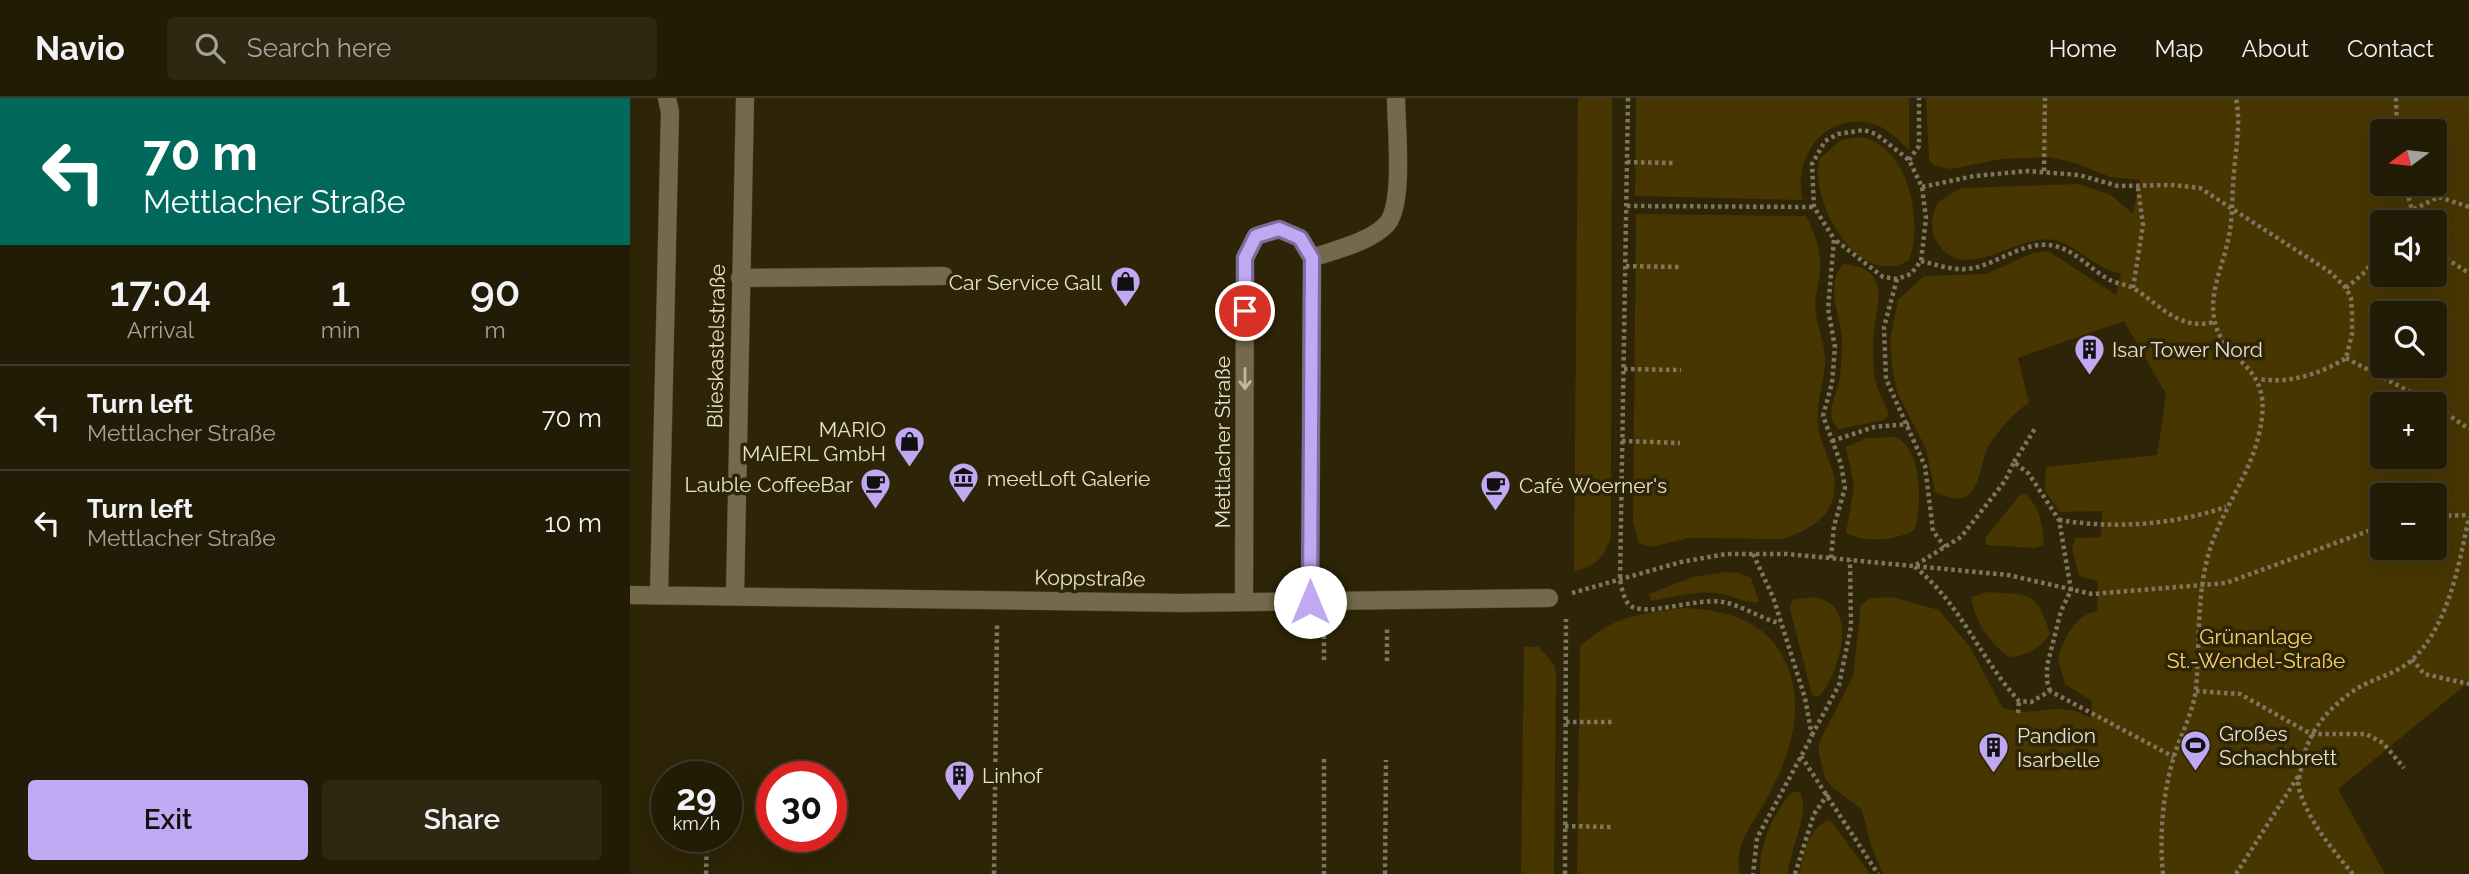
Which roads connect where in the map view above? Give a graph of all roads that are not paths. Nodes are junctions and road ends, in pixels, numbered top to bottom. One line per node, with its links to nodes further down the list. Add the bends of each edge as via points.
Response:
1 (667, 98): 9 (street)
2 (744, 98): 6 (street, Blieskastelstraße)
3 (1396, 98): 4 (street, via 1396,201 1387,225)
4 (1312, 258): 11 (street, Mettlacher Straße, one-way to 11, via 1300,238 1279,229 1256,236 1245,258); 12 (street)
5 (944, 276): 6 (street)
6 (740, 278): 8 (street, Blieskastelstraße)
7 (630, 595): 9 (street, Koppstraße)
8 (735, 595): 9 (street, Koppstraße); 11 (street, Koppstraße)
9 (659, 596)
10 (1557, 596): 12 (street, Koppstraße)
11 (1244, 602): 12 (street, Koppstraße)
12 (1310, 602)

